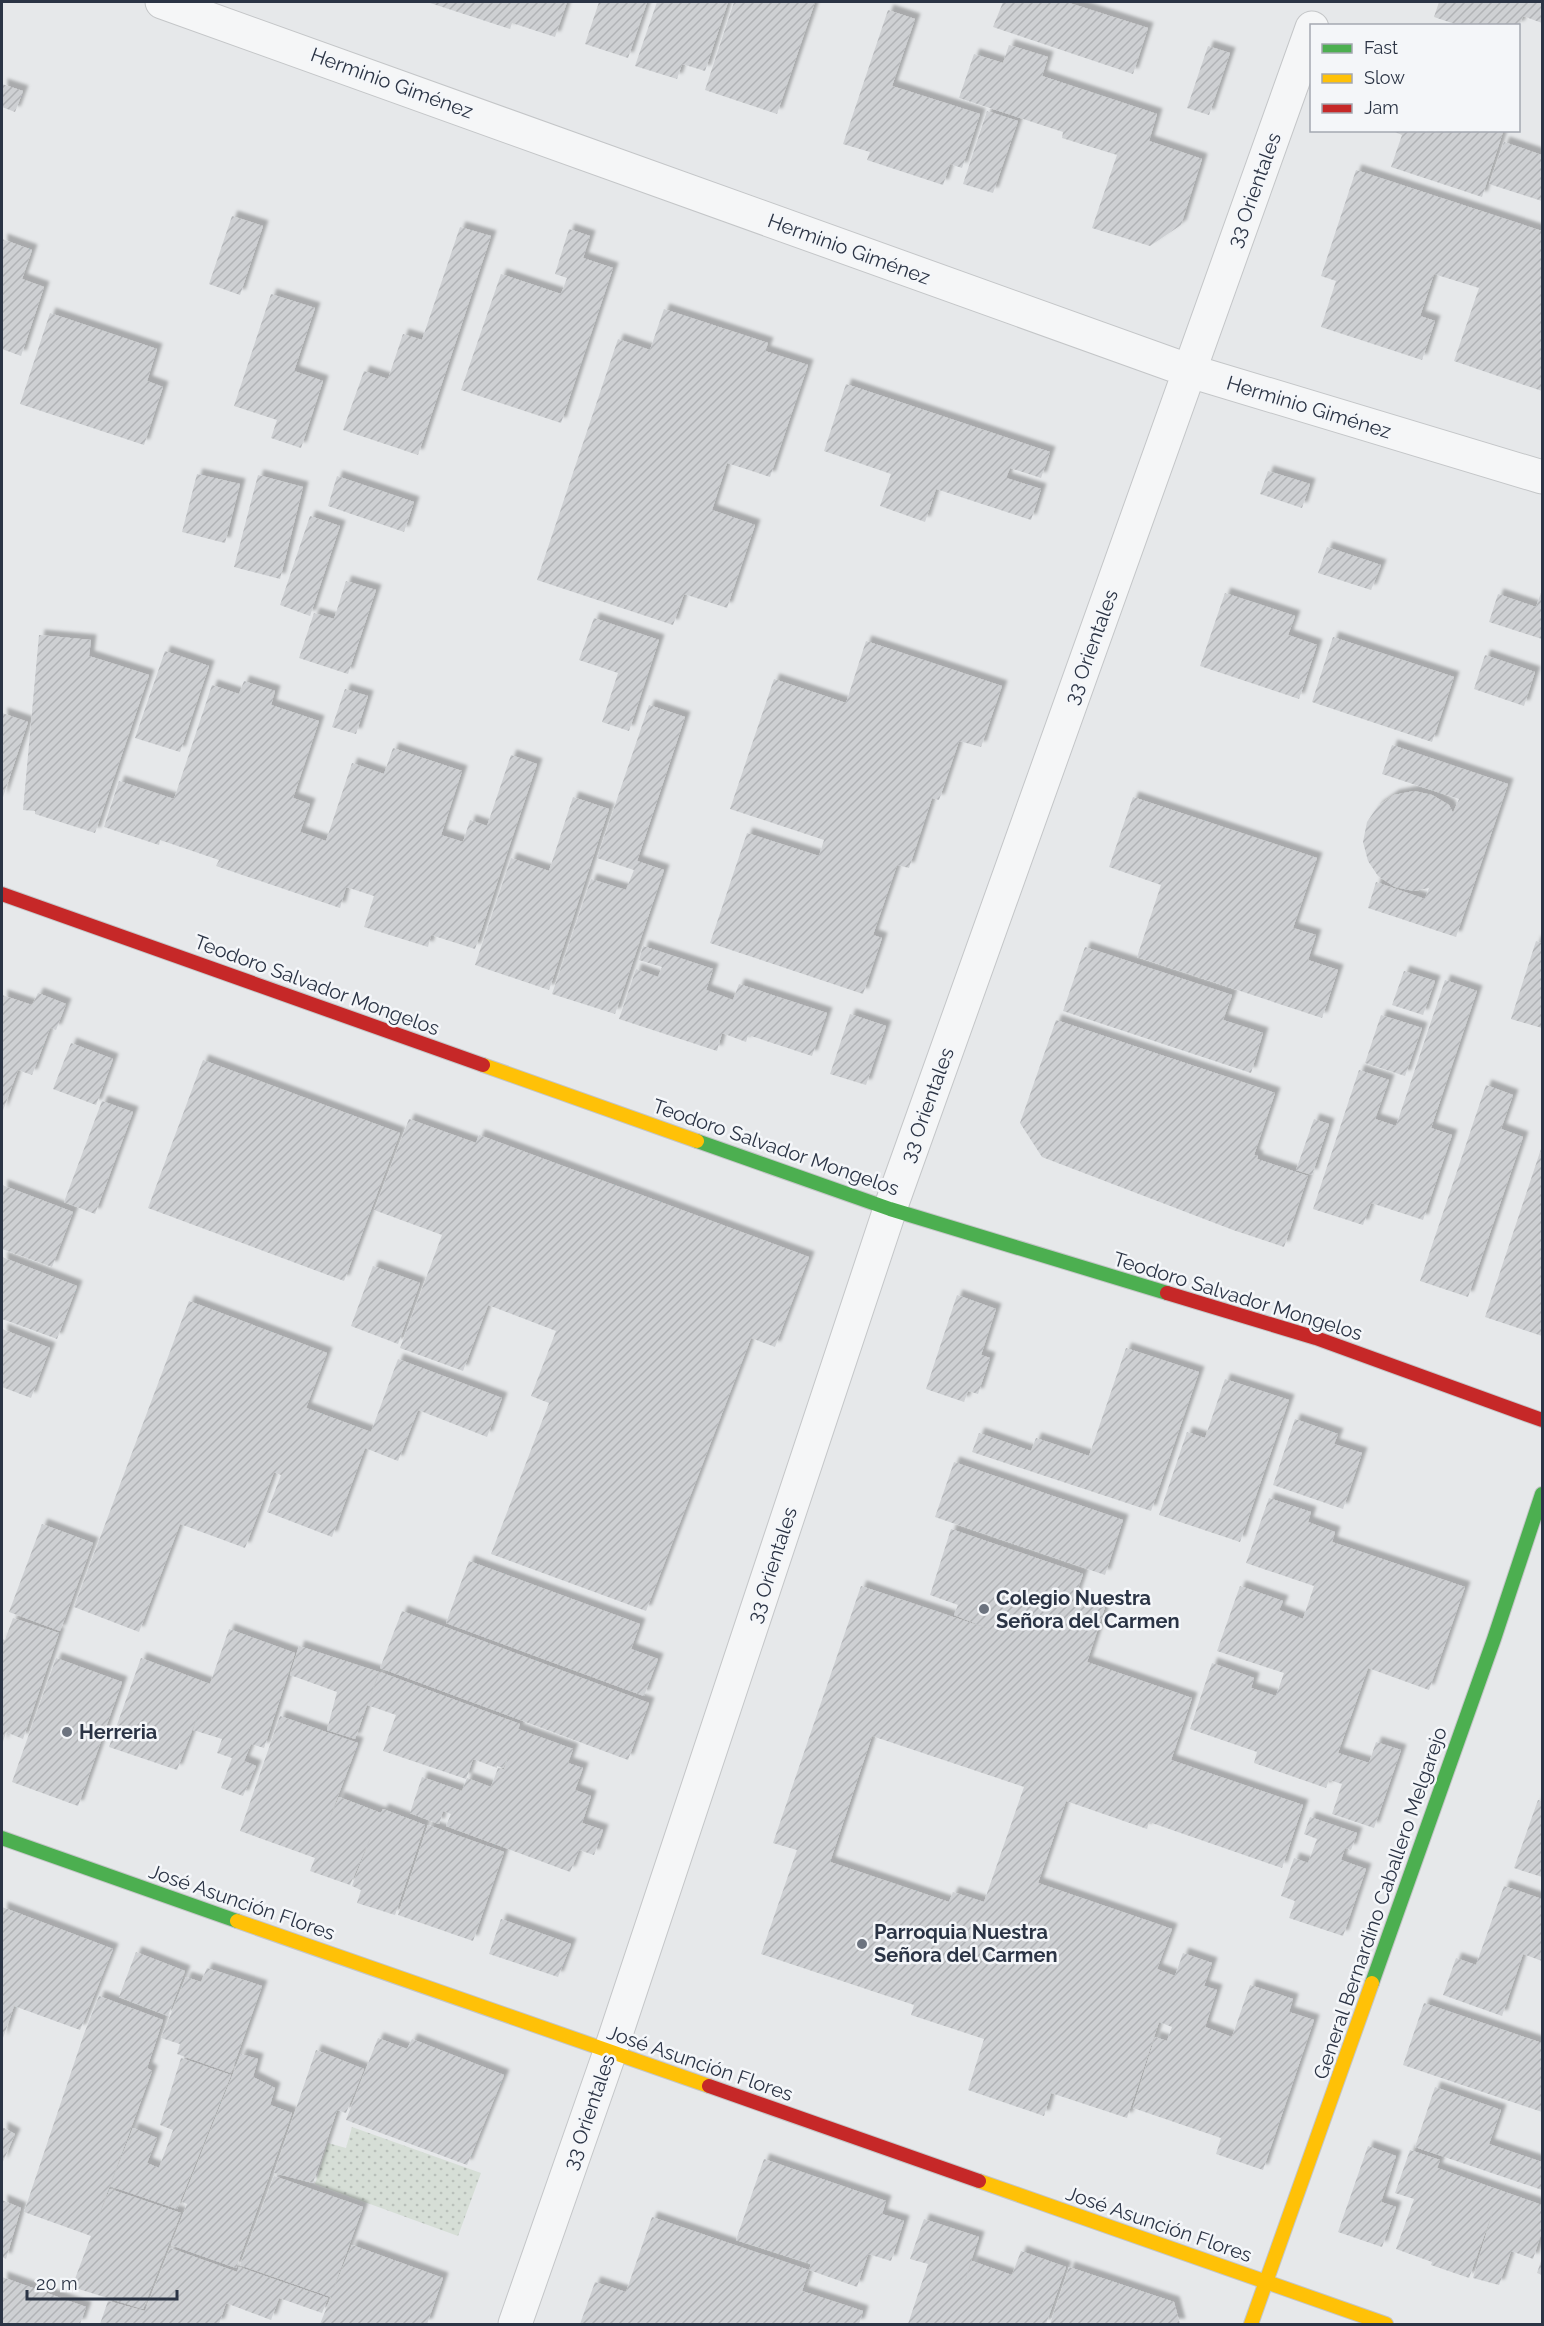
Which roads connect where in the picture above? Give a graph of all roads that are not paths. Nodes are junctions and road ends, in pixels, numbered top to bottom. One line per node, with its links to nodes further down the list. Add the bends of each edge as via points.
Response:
1 (162, 2): 5 (street, Herminio Giménez)
2 (1321, 2): 3 (street, 33 Orientales)
3 (1313, 24)
4 (1310, 33): 5 (street, 33 Orientales)
5 (1190, 371): 6 (street, Herminio Giménez); 8 (street, 33 Orientales)
6 (1542, 477)
7 (2, 894): 8 (street, Teodoro Salvador Mongelos)
8 (890, 1209): 9 (street, Teodoro Salvador Mongelos, via 1316,1338); 12 (street, 33 Orientales)
9 (1542, 1420)
10 (1542, 1494): 13 (street, General Bernardino Caballero Melgarejo)
11 (2, 1838): 12 (street, José Asunción Flores)
12 (610, 2052): 13 (street, José Asunción Flores); 14 (street, 33 Orientales)
13 (1266, 2283): 15 (street, General Bernardino Caballero Melgarejo); 16 (street, José Asunción Flores)
14 (515, 2325)
15 (1251, 2325)
16 (1386, 2325)

